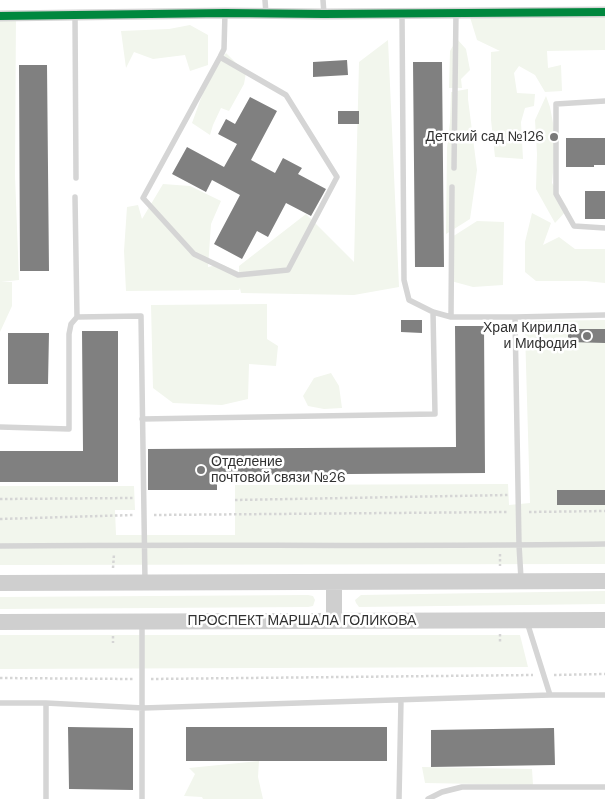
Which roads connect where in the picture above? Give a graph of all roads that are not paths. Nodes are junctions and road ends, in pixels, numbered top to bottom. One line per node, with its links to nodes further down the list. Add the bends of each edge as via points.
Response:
1 (265, 0): 6 (lane)
2 (323, 0): 7 (lane)
3 (605, 12): 5 (street)
4 (225, 13): 6 (street); 9 (street); 11 (lane, via 224,49)
5 (456, 13): 8 (street); 13 (lane)
6 (266, 14): 7 (street)
7 (324, 14): 8 (street)
8 (402, 14): 18 (lane, via 404,280 409,300)
9 (75, 15): 10 (street); 14 (lane)
10 (0, 16)
11 (220, 57): 11 (lane, via 143,198 194,254 238,275 288,270 337,177 286,95)
12 (605, 101): 17 (lane, via 556,104 556,194 574,226)
13 (454, 168)
14 (76, 178)
15 (452, 187): 21 (lane)
16 (75, 197): 20 (lane)
17 (605, 228)
18 (432, 312): 21 (lane); 23 (lane, via 435,414)
19 (605, 315): 22 (lane)
20 (77, 317): 23 (lane, via 141,316); 24 (lane, via 69,334 69,429)
21 (451, 317): 22 (lane)
22 (515, 317): 27 (lane)
23 (142, 419): 25 (lane)
24 (0, 427)
25 (145, 544): 27 (lane); 28 (lane); 33 (lane)
26 (605, 544): 27 (lane)
27 (519, 545): 29 (lane)
28 (0, 546)
29 (521, 581): 30 (main road); 31 (main road)
30 (605, 581)
31 (334, 582): 33 (main road); 36 (main road)
32 (0, 583): 33 (main road)
33 (145, 583)
34 (526, 620): 35 (main road, ПРОСПЕКТ МАРШАЛА ГОЛИКОВА); 36 (main road, ПРОСПЕКТ МАРШАЛА ГОЛИКОВА); 39 (lane)
35 (605, 620)
36 (334, 621): 38 (main road, ПРОСПЕКТ МАРШАЛА ГОЛИКОВА)
37 (0, 622): 38 (main road, ПРОСПЕКТ МАРШАЛА ГОЛИКОВА)
38 (142, 622): 44 (lane)
39 (550, 695): 40 (lane); 41 (lane)
40 (605, 695)
41 (401, 700): 44 (lane); 48 (lane)
42 (0, 703): 43 (lane)
43 (46, 703): 44 (lane); 46 (lane)
44 (143, 708): 47 (lane)
45 (605, 787): 49 (lane, via 462,787)
46 (46, 799)
47 (142, 799)
48 (400, 799)
49 (428, 799)

